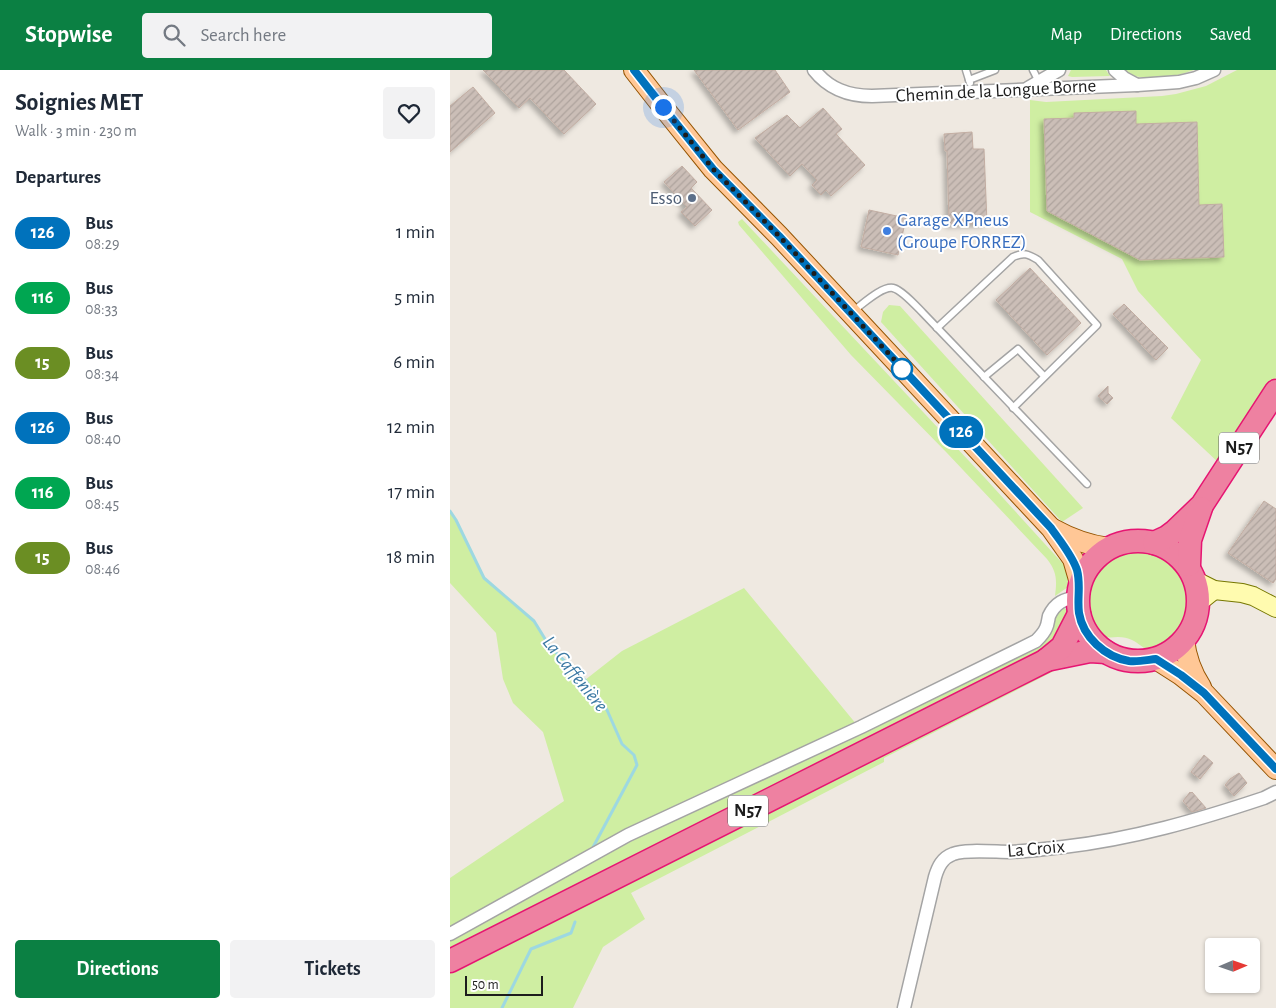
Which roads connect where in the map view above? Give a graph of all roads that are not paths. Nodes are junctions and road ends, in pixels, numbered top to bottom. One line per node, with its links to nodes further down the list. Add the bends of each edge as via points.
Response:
1 (634, 70): 13 (main road, via 713,169)
2 (814, 70): 11 (street, Chemin de la Longue Borne, via 824,81 854,96 892,96)
3 (966, 70): 11 (lane)
4 (995, 70): 11 (lane)
5 (1033, 70): 9 (lane)
6 (1059, 70): 9 (street)
7 (1115, 70): 10 (street)
8 (1214, 70): 10 (street, Chemin de la Longue Borne, via 1179,82)
9 (1039, 82): 12 (street)
10 (1137, 85): 12 (street, Chemin de la Longue Borne)
11 (971, 86): 12 (street, Chemin de la Longue Borne)
12 (1026, 89)
13 (850, 313): 14 (lane, via 884,288 892,288); 21 (main road)
14 (937, 328): 15 (lane, via 1013,257 1022,253 1030,255 1097,325); 16 (lane)
15 (1044, 376): 16 (lane, via 1018,349); 18 (lane)
16 (984, 378): 18 (lane)
17 (1276, 391): 20 (highway, N57)
18 (1013, 408): 19 (lane)
19 (1087, 484)
20 (1202, 504): 22 (highway, N57, via 1167,537); 24 (highway, N57, via 1190,540)
21 (1051, 528): 23 (main road, via 1068,538); 25 (main road, via 1073,560)
22 (1154, 542): 23 (highway, via 1131,541); 24 (highway, via 1177,555)
23 (1108, 548): 25 (highway, via 1088,568)
24 (1199, 585): 26 (street, via 1242,593); 27 (highway, via 1196,620)
25 (1079, 598): 28 (highway, via 1086,631); 30 (highway, N57, via 1062,646); 34 (street, via 1057,603 1036,641 861,727 628,835)
26 (1276, 608)
27 (1184, 640): 29 (highway); 31 (main road, via 1190,667)
28 (1106, 652): 29 (highway, via 1130,661); 30 (highway, N57, via 1090,651)
29 (1156, 659): 31 (main road)
30 (1045, 661): 35 (highway, N57)
31 (1204, 693): 32 (main road)
32 (1276, 769)
33 (1276, 792): 36 (street, La Croix, via 1175,826 1124,838 1055,848 962,852 948,856 940,864 935,877)
34 (450, 934)
35 (450, 961)
36 (904, 1008)

